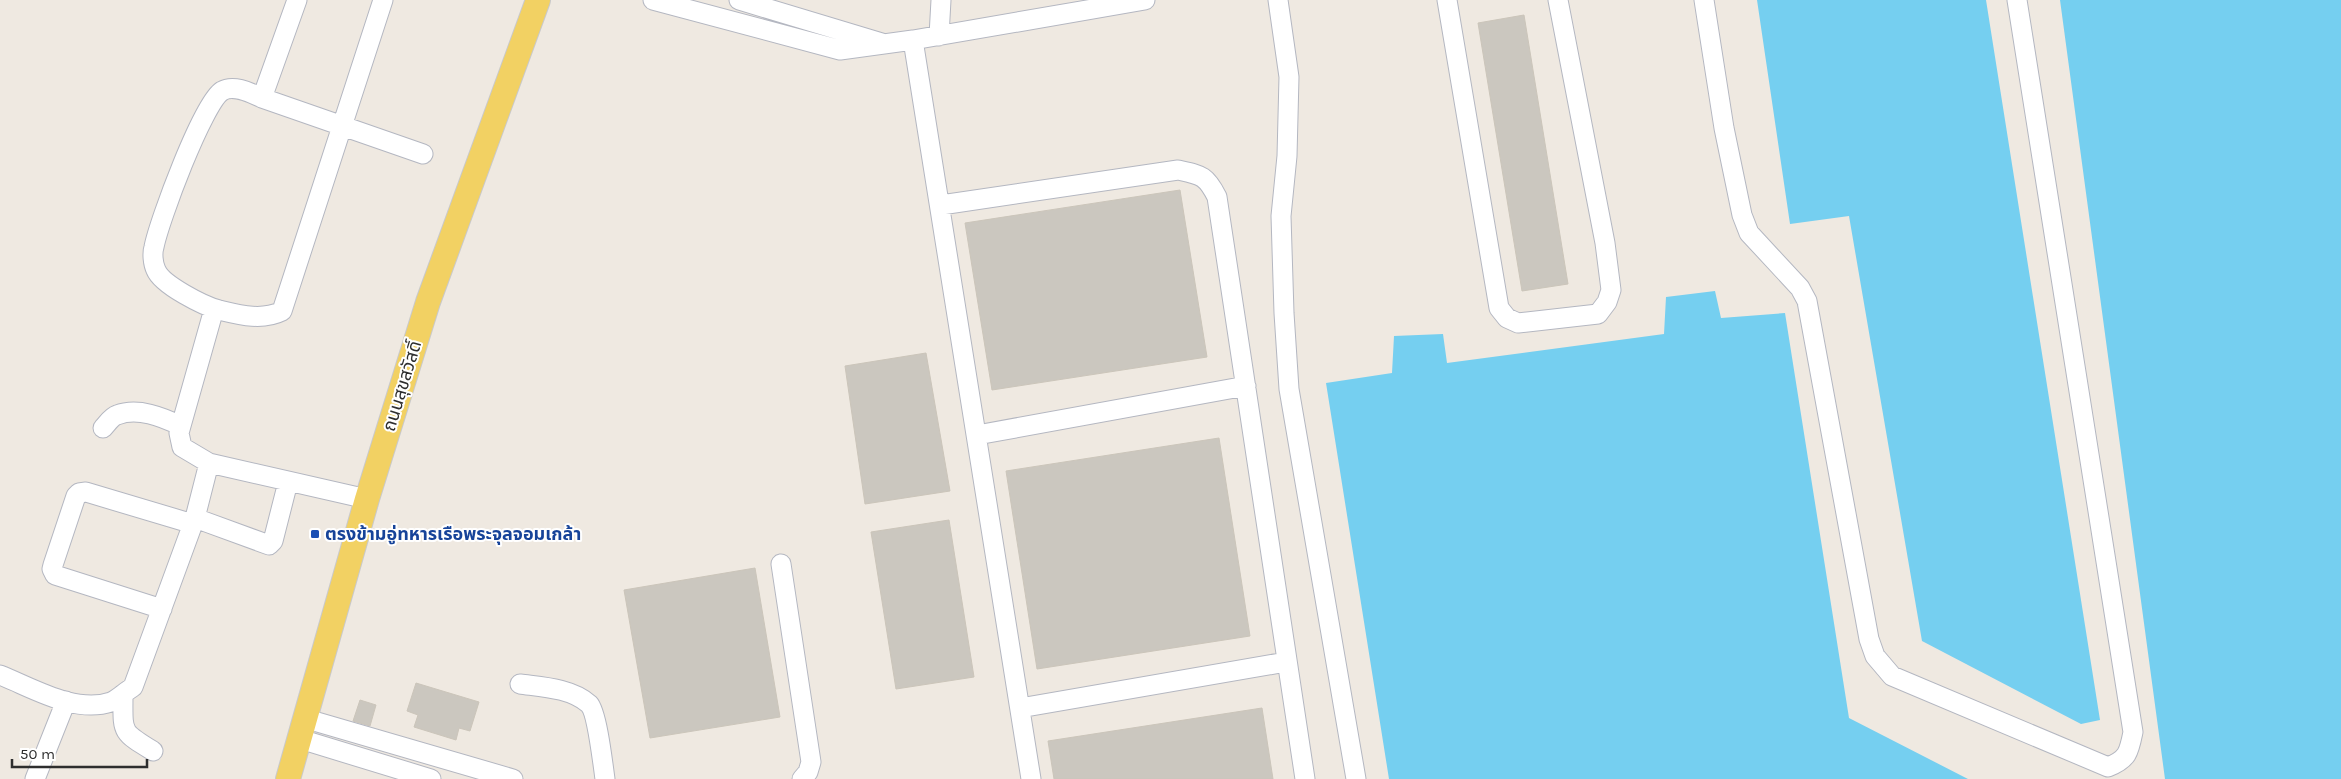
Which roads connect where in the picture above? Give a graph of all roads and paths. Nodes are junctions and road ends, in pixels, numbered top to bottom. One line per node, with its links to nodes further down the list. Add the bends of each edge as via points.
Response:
1 (297, 0): 16 (street)
2 (383, 0): 17 (street)
3 (538, 0): 27 (main road, ถนนสุขสวัสดิ์, via 428,302)
4 (653, 0): 15 (street, via 823,47 856,49)
5 (739, 0): 15 (street)
6 (941, 0): 13 (street)
7 (1145, 0): 13 (street)
8 (1278, 0): 48 (street, via 1289,77 1287,156 1281,216 1289,389)
9 (1447, 0): 10 (street, via 1499,308 1507,318 1518,323 1598,314 1611,290 1605,243)
10 (1558, 0)
11 (1704, 0): 12 (street, via 1724,128 1742,215 1749,234 1800,288 1807,302 1874,656 1892,676 2108,767 2121,762 2130,752 2133,732)
12 (2017, 0)
13 (939, 36): 14 (street)
14 (913, 40): 15 (street); 19 (street)
15 (882, 43)
16 (262, 98): 17 (street); 20 (street, via 229,88 214,100 185,157 153,248 158,274 193,300)
17 (342, 126): 18 (street); 20 (street, via 282,311 270,317)
18 (423, 154)
19 (941, 205): 21 (street, via 1178,170 1200,175 1209,182 1217,197); 24 (street)
20 (214, 309): 22 (street)
21 (1246, 386): 24 (street); 31 (street)
22 (181, 426): 23 (street, via 162,417 132,412 115,415); 25 (street, via 182,447)
23 (103, 428)
24 (977, 435): 36 (street)
25 (209, 463): 26 (street); 28 (street)
26 (296, 484): 27 (street); 28 (street, via 269,545)
27 (367, 499): 37 (main road, ถนนสุขสวัสดิ์)
28 (194, 521): 30 (street); 30 (street, via 86,492 76,496 53,565 55,574)
29 (782, 564): 45 (street, via 811,762)
30 (162, 608): 34 (street, via 133,687)
31 (1286, 662): 36 (street); 47 (street)
32 (0, 675): 35 (street)
33 (520, 684): 44 (street, via 564,691 590,704)
34 (123, 694): 35 (street, via 112,702 91,705); 38 (street, via 123,728 128,736)
35 (66, 701): 40 (street)
36 (1020, 708): 46 (street)
37 (303, 729): 39 (street); 41 (main road, ถนนสุขสวัสดิ์); 42 (street)
38 (154, 751)
39 (472, 773): 43 (street)
40 (35, 779)
41 (288, 779)
42 (431, 779)
43 (513, 779)
44 (605, 779)
45 (802, 779)
46 (1031, 779)
47 (1305, 779)
48 (1356, 779)

